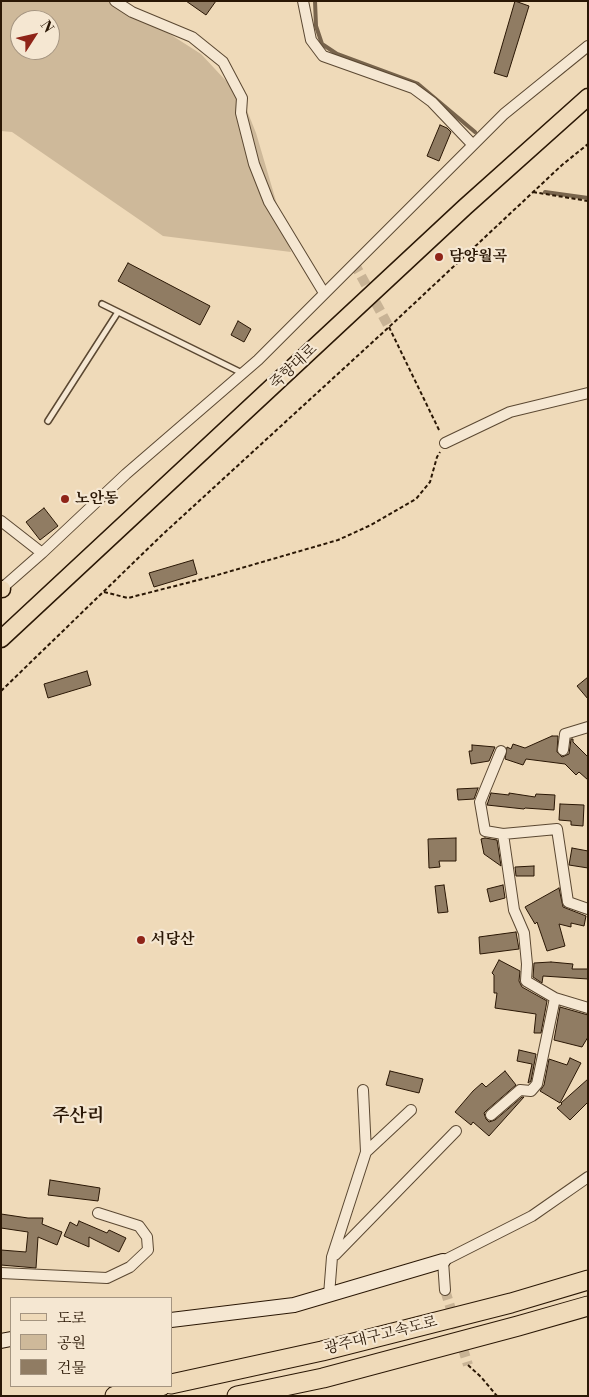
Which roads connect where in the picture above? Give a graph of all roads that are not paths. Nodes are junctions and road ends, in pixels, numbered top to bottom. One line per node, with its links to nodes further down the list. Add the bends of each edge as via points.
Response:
1 (115, 1): 6 (street, via 132,12 192,37 223,62 242,98 241,113 254,164 270,202)
2 (303, 1): 5 (street, via 311,40 323,56 413,88 432,102)
3 (588, 46): 5 (street, via 504,114)
4 (588, 97): 16 (main road, 죽향대로, via 465,207)
5 (473, 145): 6 (street)
6 (324, 293): 9 (street)
7 (102, 304): 8 (lane)
8 (118, 312): 9 (lane); 11 (lane)
9 (243, 373): 14 (street, via 126,474)
10 (588, 393): 12 (street, via 510,412)
11 (48, 421)
12 (446, 443)
13 (1, 521): 14 (street)
14 (42, 553): 15 (street)
15 (1, 589)
16 (1, 639)
17 (588, 727): 18 (street, via 565,734)
18 (562, 750)
19 (501, 751): 20 (street, via 480,802 485,832)
20 (503, 834): 21 (street, via 556,829 568,902); 22 (street, via 514,910 524,933 528,964 526,981)
21 (588, 909)
22 (555, 998): 23 (street); 26 (street, via 537,1084 531,1091 520,1090)
23 (588, 1008)
24 (363, 1090): 28 (street)
25 (411, 1110): 28 (street)
26 (491, 1115)
27 (456, 1131): 31 (street)
28 (366, 1152): 31 (street)
29 (588, 1177): 32 (street, via 532,1216)
30 (98, 1213): 33 (street, via 139,1226 147,1237 148,1250 130,1268 107,1278)
31 (332, 1257): 36 (street)
32 (443, 1261): 35 (street); 36 (street)
33 (1, 1273)
34 (588, 1280): 39 (highway, 광주대구고속도로, via 512,1303 322,1351)
35 (445, 1290)
36 (329, 1294): 38 (street, via 294,1304)
37 (588, 1306): 42 (highway, 광주대구고속도로, via 324,1378)
38 (172, 1320)
39 (172, 1384)
40 (156, 1387): 41 (highway)
41 (115, 1396)
42 (237, 1396)

